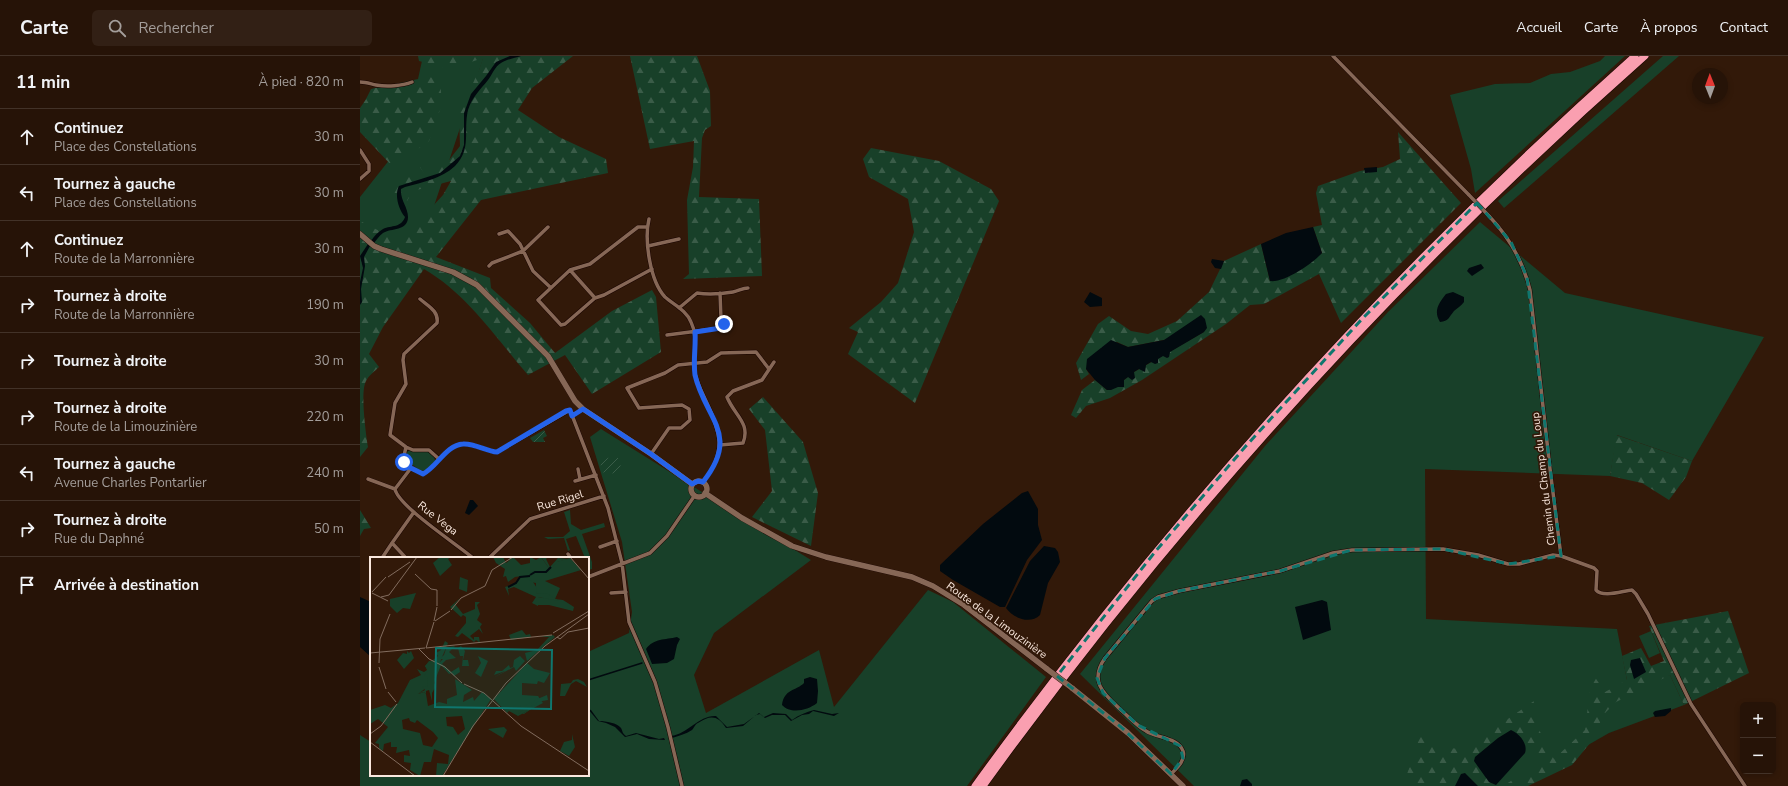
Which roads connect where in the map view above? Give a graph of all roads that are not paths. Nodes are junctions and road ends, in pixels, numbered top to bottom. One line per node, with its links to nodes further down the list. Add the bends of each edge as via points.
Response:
1 (1333, 56): 52 (street, Chemin du Champ du Loup, bridge, via 1489,216 1511,242 1527,277)
2 (1635, 56): 63 (highway, via 1462,218 1362,319 1287,400 1128,585)
3 (1645, 56): 64 (highway, via 1466,223 1296,400 1138,584 1055,689)
4 (360, 82): 5 (street, via 376,85)
5 (412, 82)
6 (360, 150): 7 (street, via 369,164 369,171)
7 (360, 179)
8 (649, 218): 10 (street)
9 (548, 227): 15 (street)
10 (647, 228): 14 (street); 18 (street, via 638,227 590,264)
11 (360, 234): 30 (street, via 381,249 438,266 466,278 486,294 548,356 575,401)
12 (499, 234): 15 (street, via 508,231 520,244)
13 (680, 239): 14 (street)
14 (648, 246): 17 (street)
15 (522, 252): 16 (street); 19 (street, via 533,271)
16 (489, 266)
17 (652, 268): 22 (street); 24 (street, via 660,290)
18 (570, 270): 19 (street); 22 (street)
19 (550, 287): 22 (street, via 538,300 561,325)
20 (748, 288): 21 (street)
21 (720, 293): 24 (street, via 697,293); 25 (street, via 721,318 724,324 721,328)
22 (595, 298)
23 (420, 299): 33 (street, via 438,318 437,323 406,351 403,357 406,384 396,400 390,432 391,437)
24 (679, 308): 25 (street, via 686,314)
25 (695, 332): 26 (street); 28 (street)
26 (667, 335)
27 (774, 362): 29 (street)
28 (694, 365): 29 (street, via 707,362 721,353 756,352); 32 (street, via 698,385 717,426); 34 (street, via 678,365 665,373 626,388 639,408 682,405 689,409 690,420 681,428 669,428)
29 (769, 369): 32 (street, via 762,380 733,391 727,397 745,425 746,436 743,443)
30 (583, 409): 31 (street); 34 (street)
31 (572, 416): 35 (street, via 570,410 500,451 493,452 463,444); 38 (street)
32 (720, 444): 42 (street, via 714,466)
33 (406, 447): 35 (street, via 413,450 429,450); 36 (street, via 403,460)
34 (651, 454): 43 (street)
35 (439, 459): 36 (street, via 423,474)
36 (411, 468): 44 (street)
37 (578, 469): 40 (street)
38 (596, 475): 40 (street); 47 (street)
39 (368, 479): 44 (street)
40 (580, 479): 41 (street)
41 (575, 481)
42 (703, 482): 43 (street); 45 (street, via 707,488)
43 (692, 484): 46 (street, via 691,490)
44 (395, 489): 48 (street, Rue Vega)
45 (705, 493): 46 (street); 61 (street, Route de la Limouzinière, bridge, via 742,518 792,546 933,586 964,605 1072,688 1125,730)
46 (695, 495): 57 (street, via 657,548 644,556)
47 (604, 496): 49 (street); 56 (street, Rue Rigel, via 530,519)
48 (414, 512): 50 (street); 55 (street, Rue Vega)
49 (617, 542): 51 (street); 57 (street)
50 (392, 544): 53 (street); 54 (street)
51 (600, 547)
52 (1561, 556): 61 (street, via 1553,555 1519,564 1508,564 1478,555 1443,549 1365,549 1333,553 1280,571 1158,597 1149,604 1101,663 1098,683 1108,699 1146,731 1173,741 1182,749 1183,758); 66 (street, via 1594,568 1597,571 1598,592 1604,594 1632,590 1636,594 1691,704)
53 (383, 557)
54 (405, 557)
55 (472, 557)
56 (490, 557)
57 (622, 563): 58 (street); 59 (street)
58 (589, 577)
59 (626, 592): 60 (street); 62 (street, via 629,622 655,682)
60 (611, 593)
61 (1171, 774): 65 (street, Route de la Limouzinière)
62 (682, 786)
63 (975, 786)
64 (984, 786)
65 (1183, 786)
66 (1745, 786)

